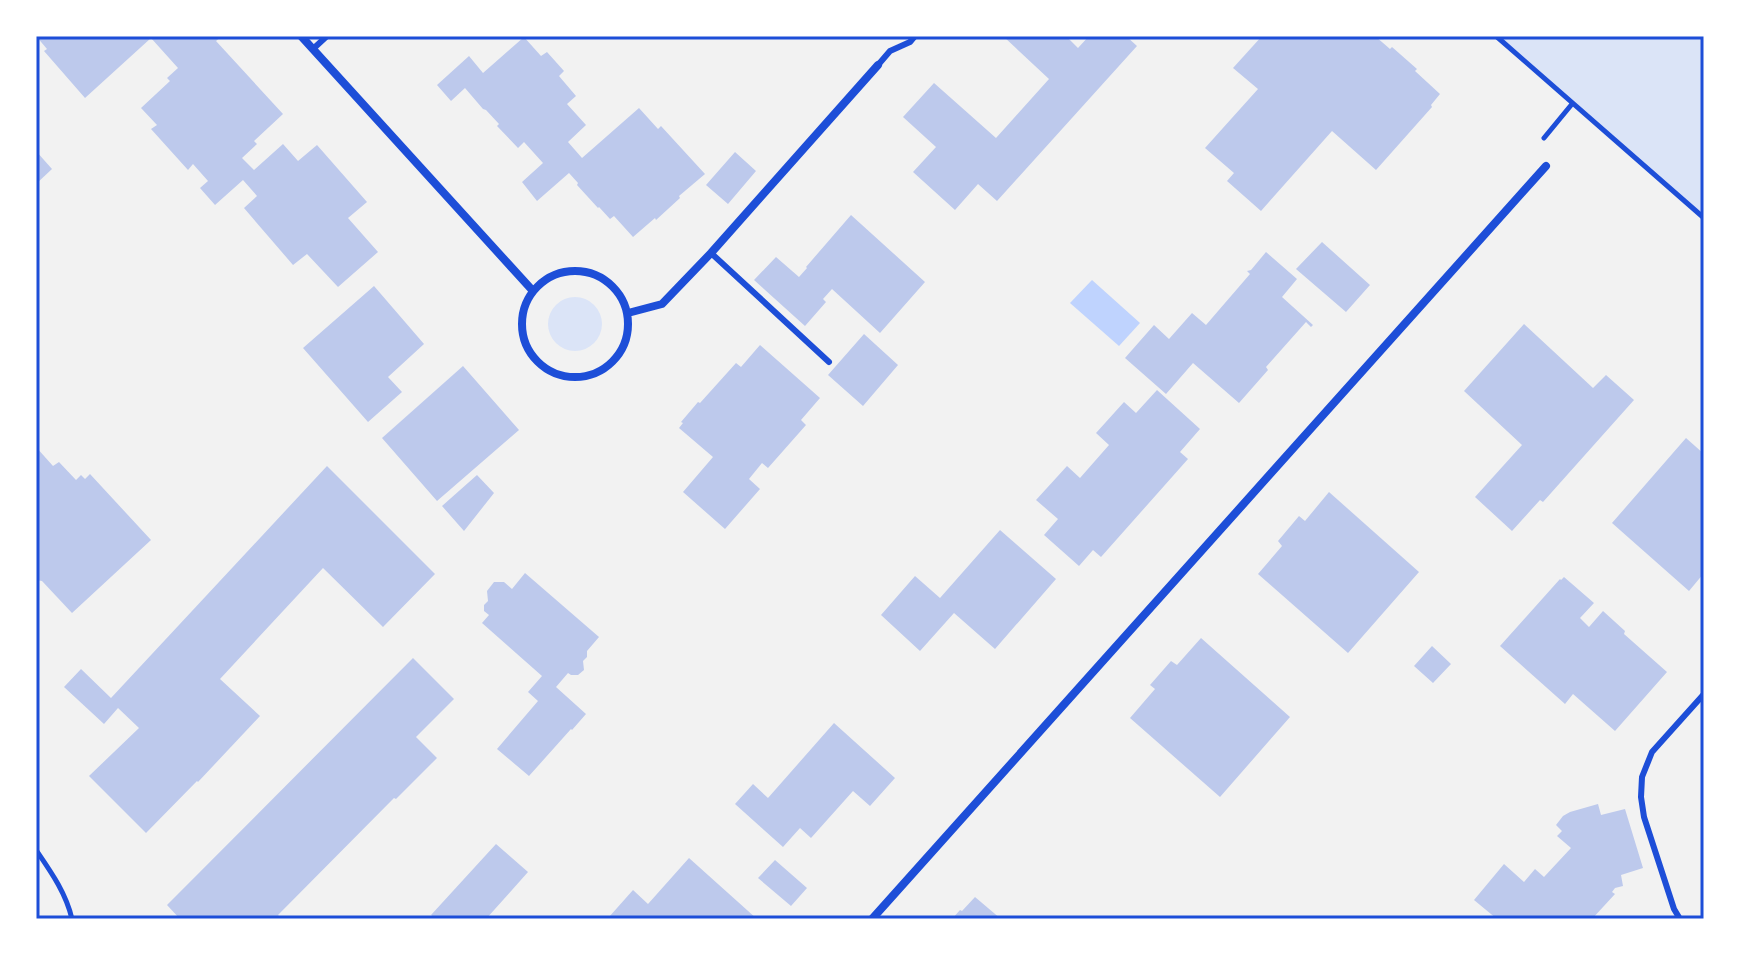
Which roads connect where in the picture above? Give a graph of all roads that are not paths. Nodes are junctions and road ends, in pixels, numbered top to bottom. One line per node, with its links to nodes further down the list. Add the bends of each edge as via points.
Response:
1 (301, 36): 4 (street)
2 (327, 36): 4 (lane)
3 (915, 36): 5 (lane)
4 (313, 49): 8 (street)
5 (878, 65): 7 (street)
6 (1546, 166): 12 (street)
7 (711, 253): 9 (street, via 662,304); 10 (lane)
8 (533, 291): 9 (street, via 562,272 595,274 622,297); 9 (street, via 521,324 524,342 546,370 562,377 581,378 612,363 623,348)
9 (628, 313)
10 (829, 362)
11 (1704, 694): 13 (lane, via 1652,752 1642,777 1644,817)
12 (872, 919)
13 (1680, 919)

